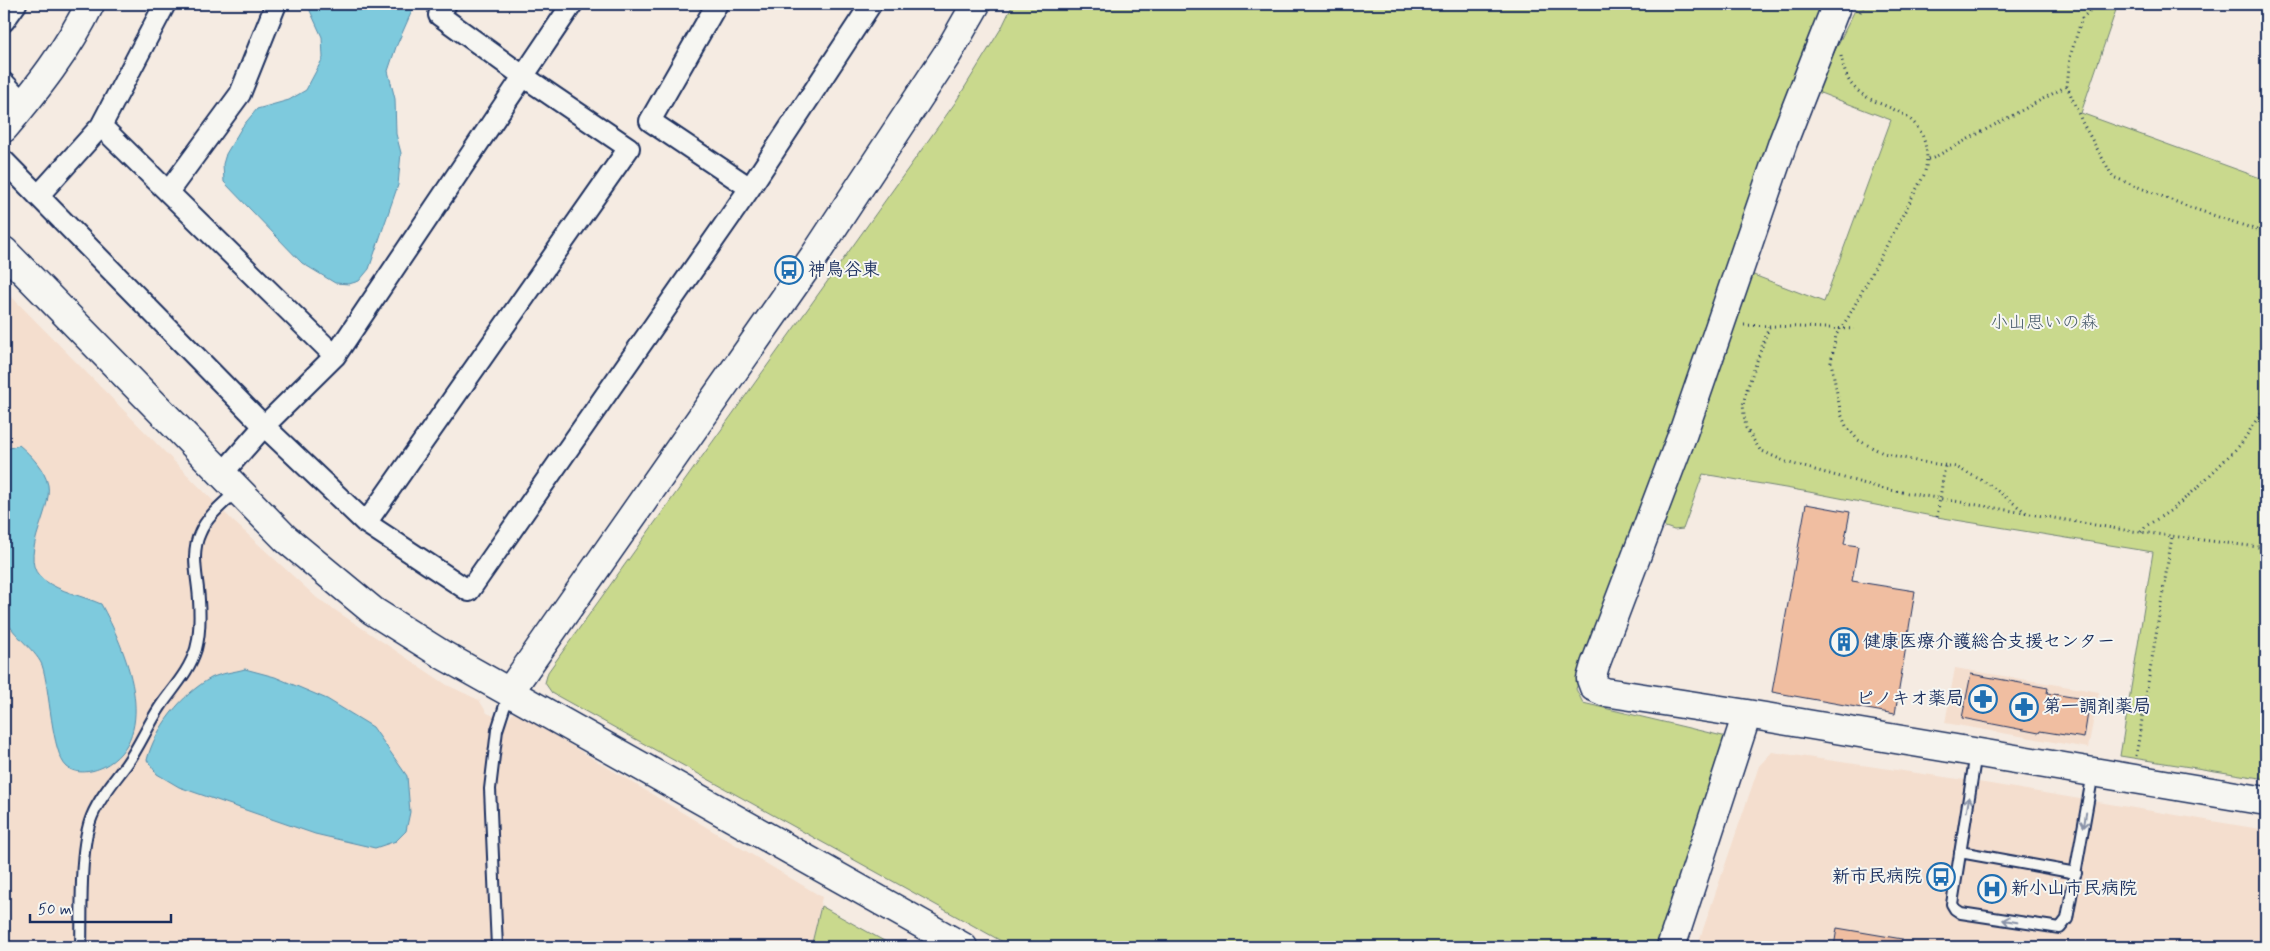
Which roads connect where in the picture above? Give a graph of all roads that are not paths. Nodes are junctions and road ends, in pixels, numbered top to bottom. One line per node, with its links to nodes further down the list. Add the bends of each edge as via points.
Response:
1 (16, 4): 11 (street)
2 (90, 4): 14 (street, via 78,31)
3 (165, 4): 15 (street)
4 (276, 4): 19 (street, via 240,94)
5 (446, 4): 12 (street, via 439,16)
6 (572, 4): 12 (street)
7 (717, 4): 18 (street, via 650,121)
8 (871, 4): 18 (street)
9 (976, 4): 26 (street, via 948,53 815,255)
10 (1846, 12): 27 (street, via 1783,142 1683,433 1591,679 1594,687 1605,692)
11 (4, 21)
12 (523, 76): 22 (street); 25 (street, via 629,148)
13 (4, 83): 14 (street)
14 (24, 104): 16 (street)
15 (101, 126): 19 (street); 20 (street)
16 (4, 128)
17 (4, 161): 20 (street)
18 (750, 188): 25 (street, via 469,591)
19 (168, 192): 22 (street)
20 (38, 196): 23 (street)
21 (4, 251): 24 (street)
22 (336, 356): 23 (street)
23 (264, 426): 24 (street); 25 (street)
24 (229, 483): 26 (street, via 292,544 373,611); 33 (lane, via 200,532 196,545 200,601 196,649 174,692 161,706 92,816 85,849)
25 (366, 523)
26 (510, 691): 34 (lane, via 497,730 490,789); 35 (street)
27 (1747, 714): 28 (street); 36 (street)
28 (1976, 753): 29 (street); 31 (lane, one-way to 28)
29 (2093, 772): 30 (street); 32 (lane, one-way to 32)
30 (2266, 801)
31 (1960, 852): 32 (lane); 32 (lane, one-way to 31, via 2067,919 2060,928 1961,913 1952,904)
32 (2076, 873)
33 (81, 947)
34 (497, 947)
35 (963, 947)
36 (1671, 947)

